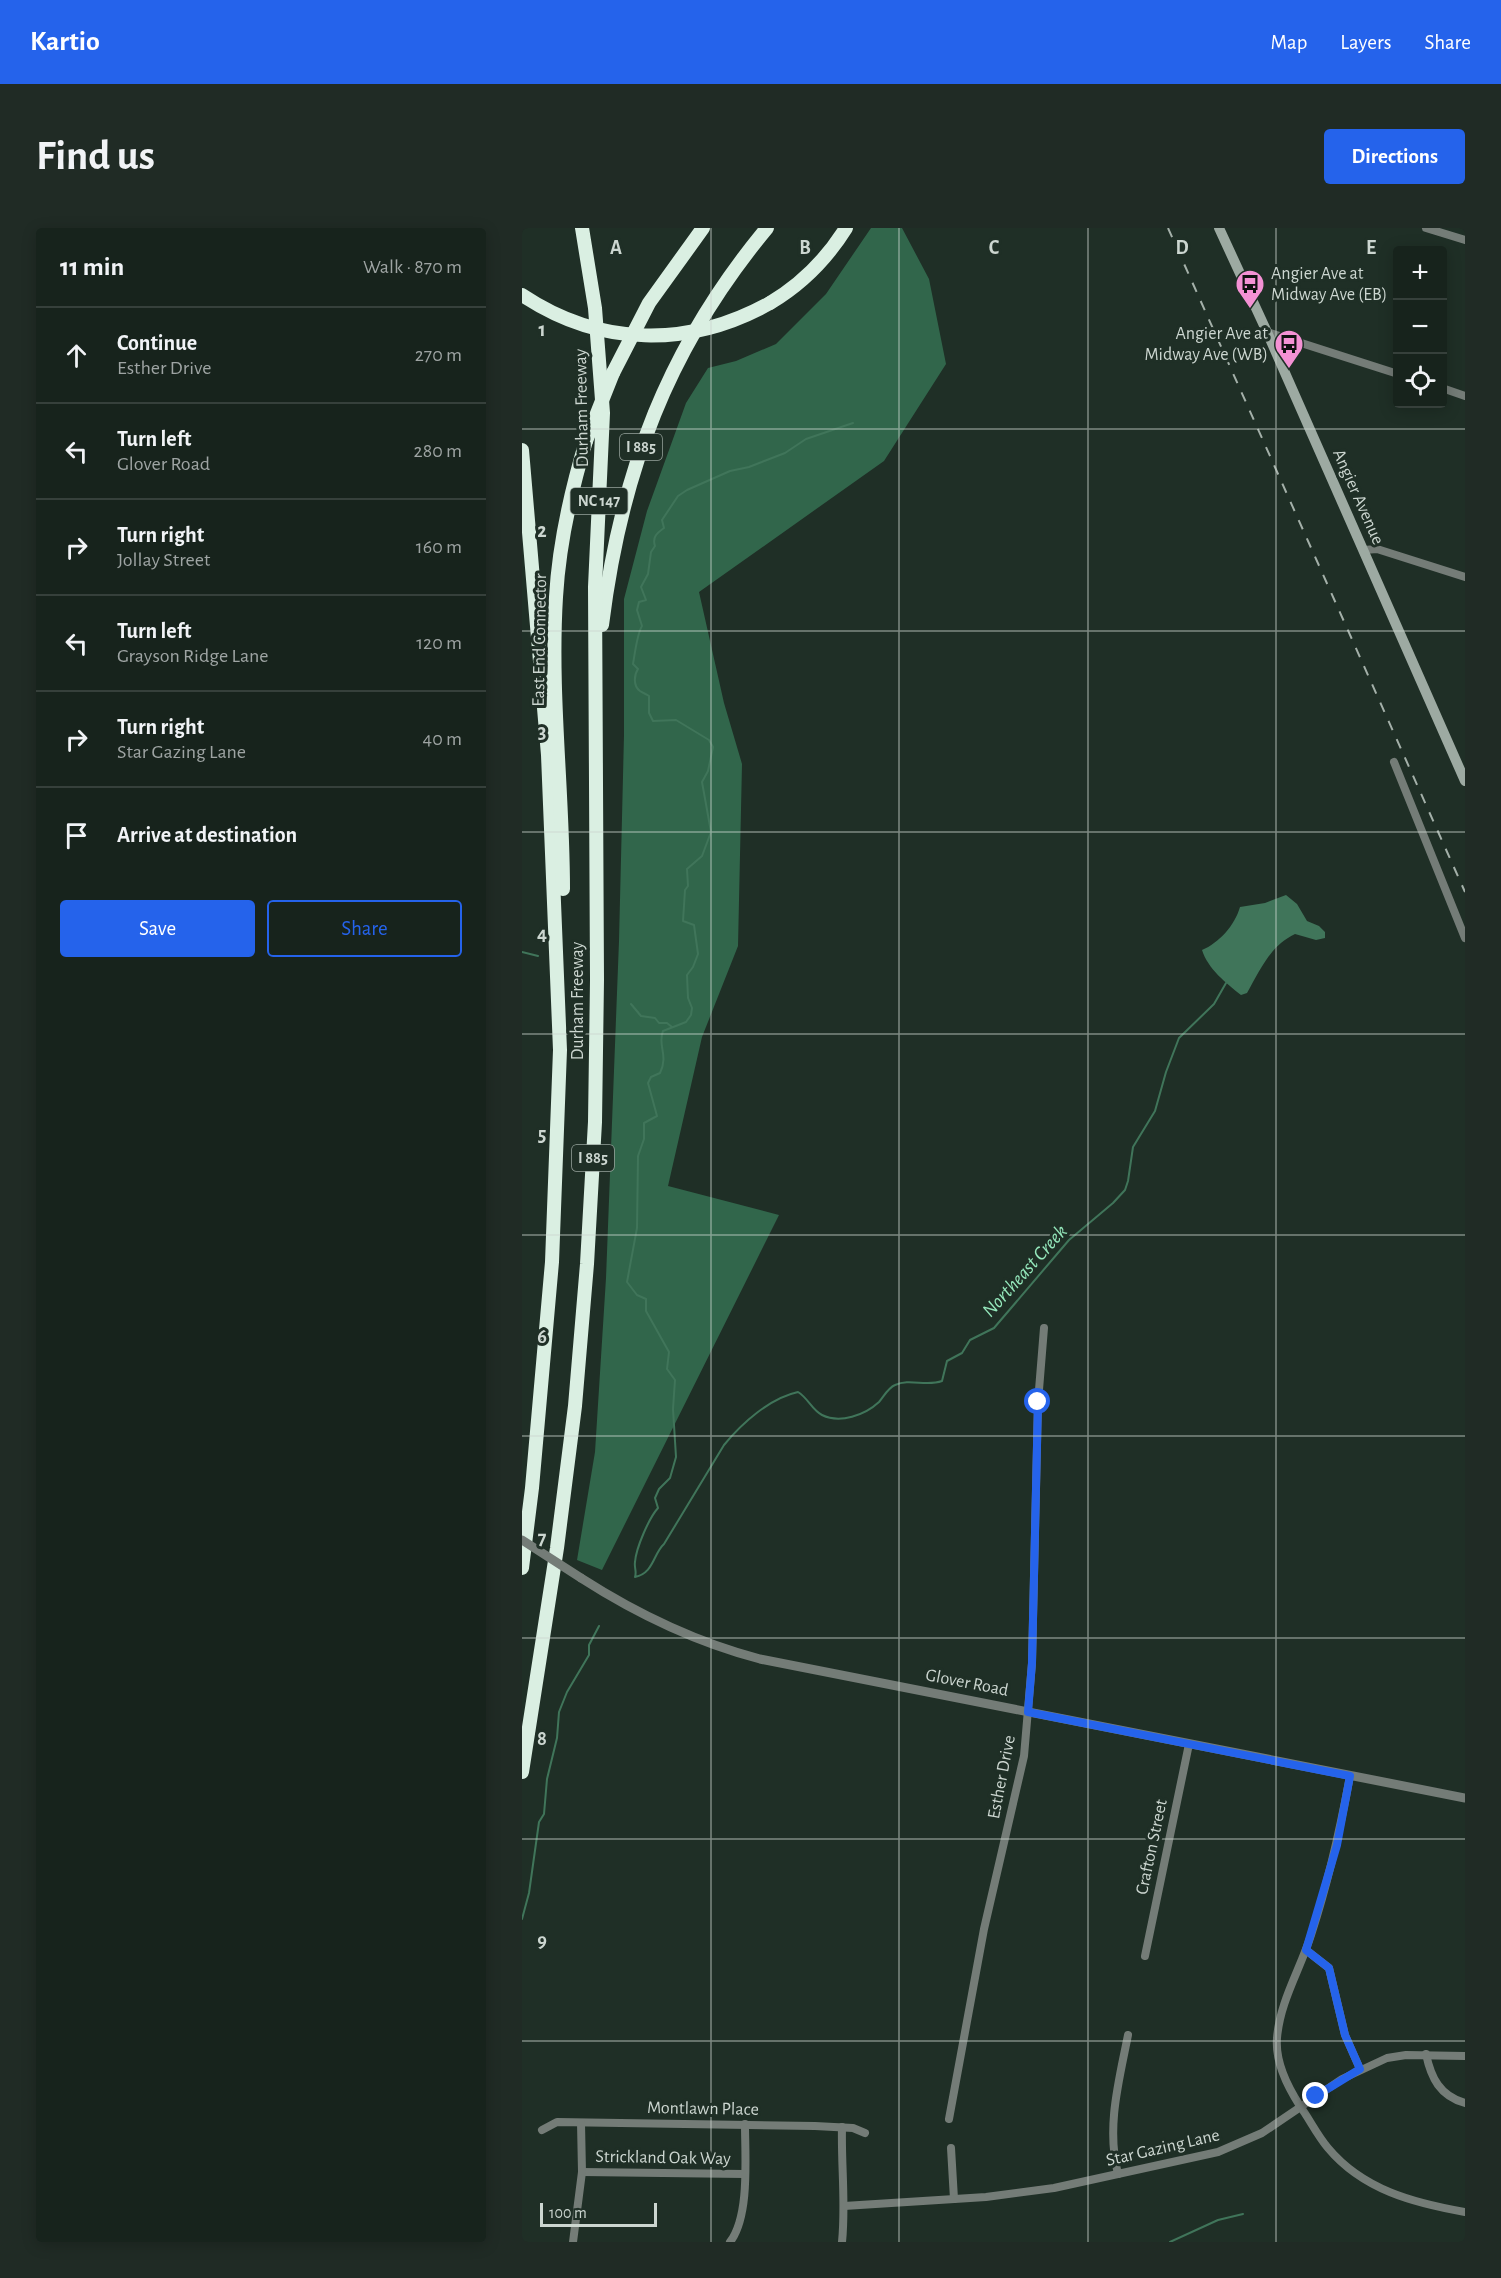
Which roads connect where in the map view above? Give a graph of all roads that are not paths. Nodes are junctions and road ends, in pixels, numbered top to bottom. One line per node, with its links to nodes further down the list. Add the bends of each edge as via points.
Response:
1 (582, 228): 16 (highway, Durham Freeway / NC 147, via 596,308 603,413 595,588)
2 (703, 228): 21 (highway, East End Connector / I 885, bridge, via 649,303 613,373 586,441 567,516 555,605 563,861)
3 (767, 228): 16 (highway, I 885, via 697,326 644,439 613,550)
4 (846, 228): 8 (highway, bridge, via 820,264 796,285 740,319 709,329 646,336 614,333 553,313)
5 (1219, 228): 9 (main road, Angier Avenue)
6 (1426, 228): 7 (street)
7 (1465, 240)
8 (522, 295)
9 (1267, 332): 10 (street); 14 (main road, Angier Avenue)
10 (1393, 372)
11 (1447, 389): 12 (street)
12 (1465, 396)
13 (522, 450): 21 (highway, Durham Freeway, via 548,755)
14 (1364, 550): 15 (street, via 1377,549); 18 (main road, Angier Avenue)
15 (1465, 577)
16 (595, 695): 27 (highway, Durham Freeway / I 885, via 597,1051 587,1264 567,1478)
17 (1394, 762): 20 (street)
18 (1462, 767): 19 (main road, Angier Avenue)
19 (1465, 781)
20 (1465, 938)
21 (560, 1050): 24 (highway, Durham Freeway / I 885, via 549,1297)
22 (1044, 1328): 25 (street, Esther Drive)
23 (522, 1540): 25 (street, Glover Road, bridge, via 659,1623 740,1654)
24 (522, 1568)
25 (1028, 1712): 26 (street, Glover Road); 38 (street, Esther Drive, via 1024,1756 984,1929)
26 (1189, 1744): 28 (street, Glover Road); 31 (street, Crafton Street)
27 (522, 1772)
28 (1350, 1776): 29 (street, Glover Road); 30 (street, via 1337,1845)
29 (1465, 1798)
30 (1306, 1950): 35 (street, via 1329,1968 1345,2035); 37 (street, via 1281,2011 1277,2042 1285,2080)
31 (1145, 1956)
32 (1128, 2035): 47 (street, via 1113,2116 1112,2145)
33 (1426, 2054): 34 (street, Star Gazing Lane); 35 (street, Star Gazing Lane, via 1387,2058); 36 (street, via 1435,2082 1448,2097)
34 (1465, 2056)
35 (1360, 2069): 37 (street, Star Gazing Lane)
36 (1465, 2103)
37 (1302, 2108): 47 (street, Star Gazing Lane, via 1262,2133 1218,2152); 50 (street, via 1329,2149 1367,2182 1414,2202)
38 (949, 2119)
39 (581, 2123): 40 (street, Montlawn Place); 42 (street, Montlawn Place, via 557,2122); 45 (street)
40 (745, 2124): 41 (street, Montlawn Place); 46 (street)
41 (842, 2127): 43 (street, Montlawn Place); 49 (street)
42 (542, 2130)
43 (865, 2133)
44 (951, 2148): 48 (street)
45 (582, 2172): 46 (street, Strickland Oak Way); 51 (street)
46 (744, 2174): 52 (street, via 741,2222)
47 (1118, 2174): 48 (street, Star Gazing Lane, via 1054,2188)
48 (954, 2199): 49 (street, Star Gazing Lane)
49 (844, 2206): 53 (street)
50 (1465, 2212)
51 (573, 2242)
52 (730, 2242)
53 (842, 2242)

